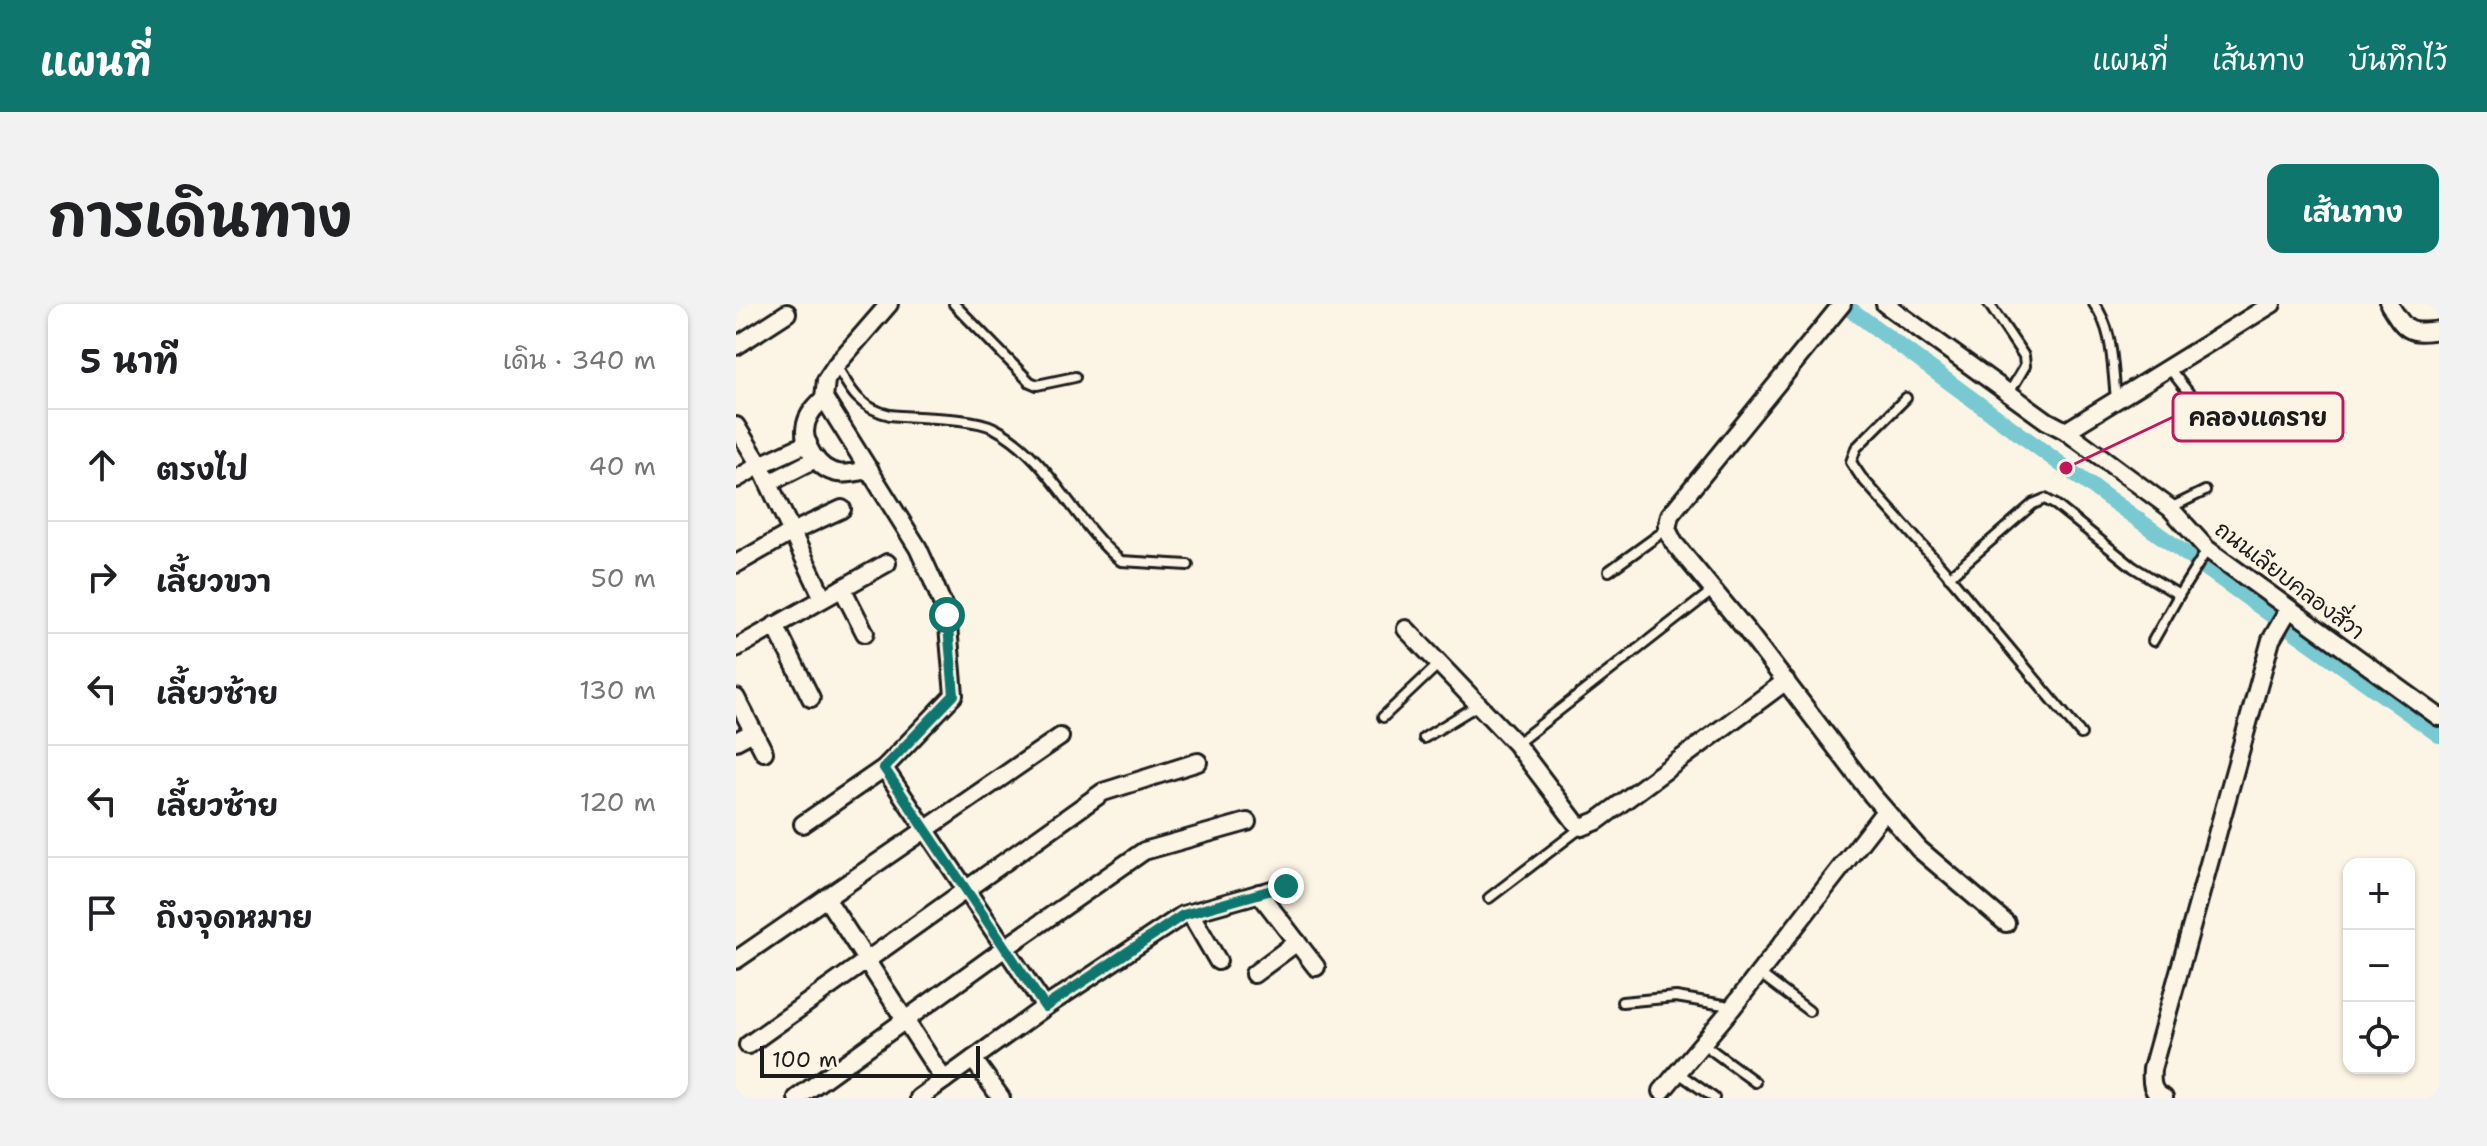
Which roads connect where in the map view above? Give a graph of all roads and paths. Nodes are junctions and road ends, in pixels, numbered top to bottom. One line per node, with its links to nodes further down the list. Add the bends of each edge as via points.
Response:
1 (889, 304): 12 (street)
2 (954, 304): 14 (lane, via 1030,382)
3 (1842, 304): 31 (street, via 1670,515)
4 (1885, 304): 15 (street, ถนนเลียบคลองสี่วา)
5 (1989, 304): 15 (lane, via 2024,356 2025,366)
6 (2094, 304): 18 (lane, via 2109,330)
7 (2272, 304): 13 (street)
8 (2389, 304): 10 (street, via 2404,327 2418,333)
9 (787, 313): 11 (street)
10 (2439, 330)
11 (736, 346)
12 (836, 365): 16 (street, via 826,380); 36 (lane, via 848,387 878,412 994,428 1037,461 1121,561)
13 (2168, 368): 18 (street); 19 (lane)
14 (1075, 377)
15 (2009, 394): 21 (street, ถนนเลียบคลองสี่วา)
16 (824, 398): 22 (street, via 805,425); 25 (street)
17 (1906, 398): 38 (lane, via 1856,448 1851,462)
18 (2117, 399): 21 (street)
19 (2198, 412)
20 (736, 426): 24 (street)
21 (2066, 431): 29 (street, ถนนเลียบคลองสี่วา)
22 (808, 443): 23 (street); 24 (street)
23 (816, 459): 25 (street, via 841,474); 27 (street)
24 (760, 465): 26 (street); 27 (street)
25 (870, 470): 64 (street, via 918,548 947,615 954,695)
26 (736, 479)
27 (769, 483): 32 (street)
28 (2205, 491): 29 (lane)
29 (2170, 508): 33 (street, ถนนเลียบคลองสี่วา)
30 (842, 509): 32 (street)
31 (1667, 529): 37 (lane); 40 (street)
32 (792, 532): 35 (street); 42 (street)
33 (2204, 555): 41 (lane); 43 (street, ถนนเลียบคลองสี่วา)
34 (887, 563): 39 (street)
35 (736, 564)
36 (1188, 565)
37 (1609, 571)
38 (1949, 577): 41 (lane, via 2045,499 2133,567); 57 (lane)
39 (842, 588): 42 (street); 46 (street)
40 (1712, 591): 50 (street); 61 (lane)
41 (2179, 595): 47 (lane)
42 (823, 598): 44 (street)
43 (2286, 614): 55 (street, ถนนเลียบคลองสี่วา); 101 (street, via 2271,640 2152,1069 2151,1084)
44 (775, 625): 48 (street); 52 (street)
45 (1406, 629): 49 (street)
46 (865, 633)
47 (2153, 641)
48 (736, 648)
49 (1440, 663): 53 (street); 54 (lane)
50 (1786, 681): 65 (street); 68 (street, via 1610,812)
51 (736, 698): 56 (street)
52 (811, 698)
53 (1479, 704): 59 (lane); 61 (street)
54 (1383, 717)
55 (2439, 717)
56 (753, 732): 60 (street); 62 (street)
57 (2081, 734)
58 (1060, 737): 69 (street)
59 (1424, 738)
60 (736, 741)
61 (1516, 744): 68 (street)
62 (764, 752)
63 (1198, 762): 71 (street, via 1103,792)
64 (884, 768): 67 (street); 69 (street)
65 (1885, 811): 76 (street, via 1919,849); 83 (street)
66 (1247, 822): 78 (street, via 1144,851)
67 (803, 824)
68 (1582, 827): 74 (lane)
69 (925, 830): 71 (street); 73 (street)
70 (1286, 886): 72 (street)
71 (966, 890): 78 (street); 80 (street)
72 (1259, 893): 75 (street); 77 (street)
73 (826, 898): 79 (street); 80 (street)
74 (1489, 898)
75 (1190, 913): 81 (street); 86 (street)
76 (2006, 923)
77 (1297, 942): 82 (street); 84 (street)
78 (1005, 948): 86 (street); 89 (street)
79 (736, 960)
80 (866, 961): 89 (street); 91 (street)
81 (1218, 961)
82 (1316, 967)
83 (1759, 973): 87 (street); 88 (lane)
84 (1254, 974)
85 (1622, 1002): 87 (lane, via 1676,997)
86 (1045, 1007): 92 (street)
87 (1732, 1008): 90 (street)
88 (1809, 1011)
89 (905, 1020): 94 (street); 97 (street)
90 (1702, 1043): 93 (street); 95 (lane)
91 (748, 1045)
92 (973, 1059): 94 (street); 99 (street)
93 (1677, 1072): 96 (street); 100 (lane)
94 (944, 1080): 98 (street)
95 (1755, 1082)
96 (1662, 1091)
97 (797, 1098)
98 (919, 1098)
99 (1001, 1098)
100 (1714, 1098)
101 (2164, 1098)

